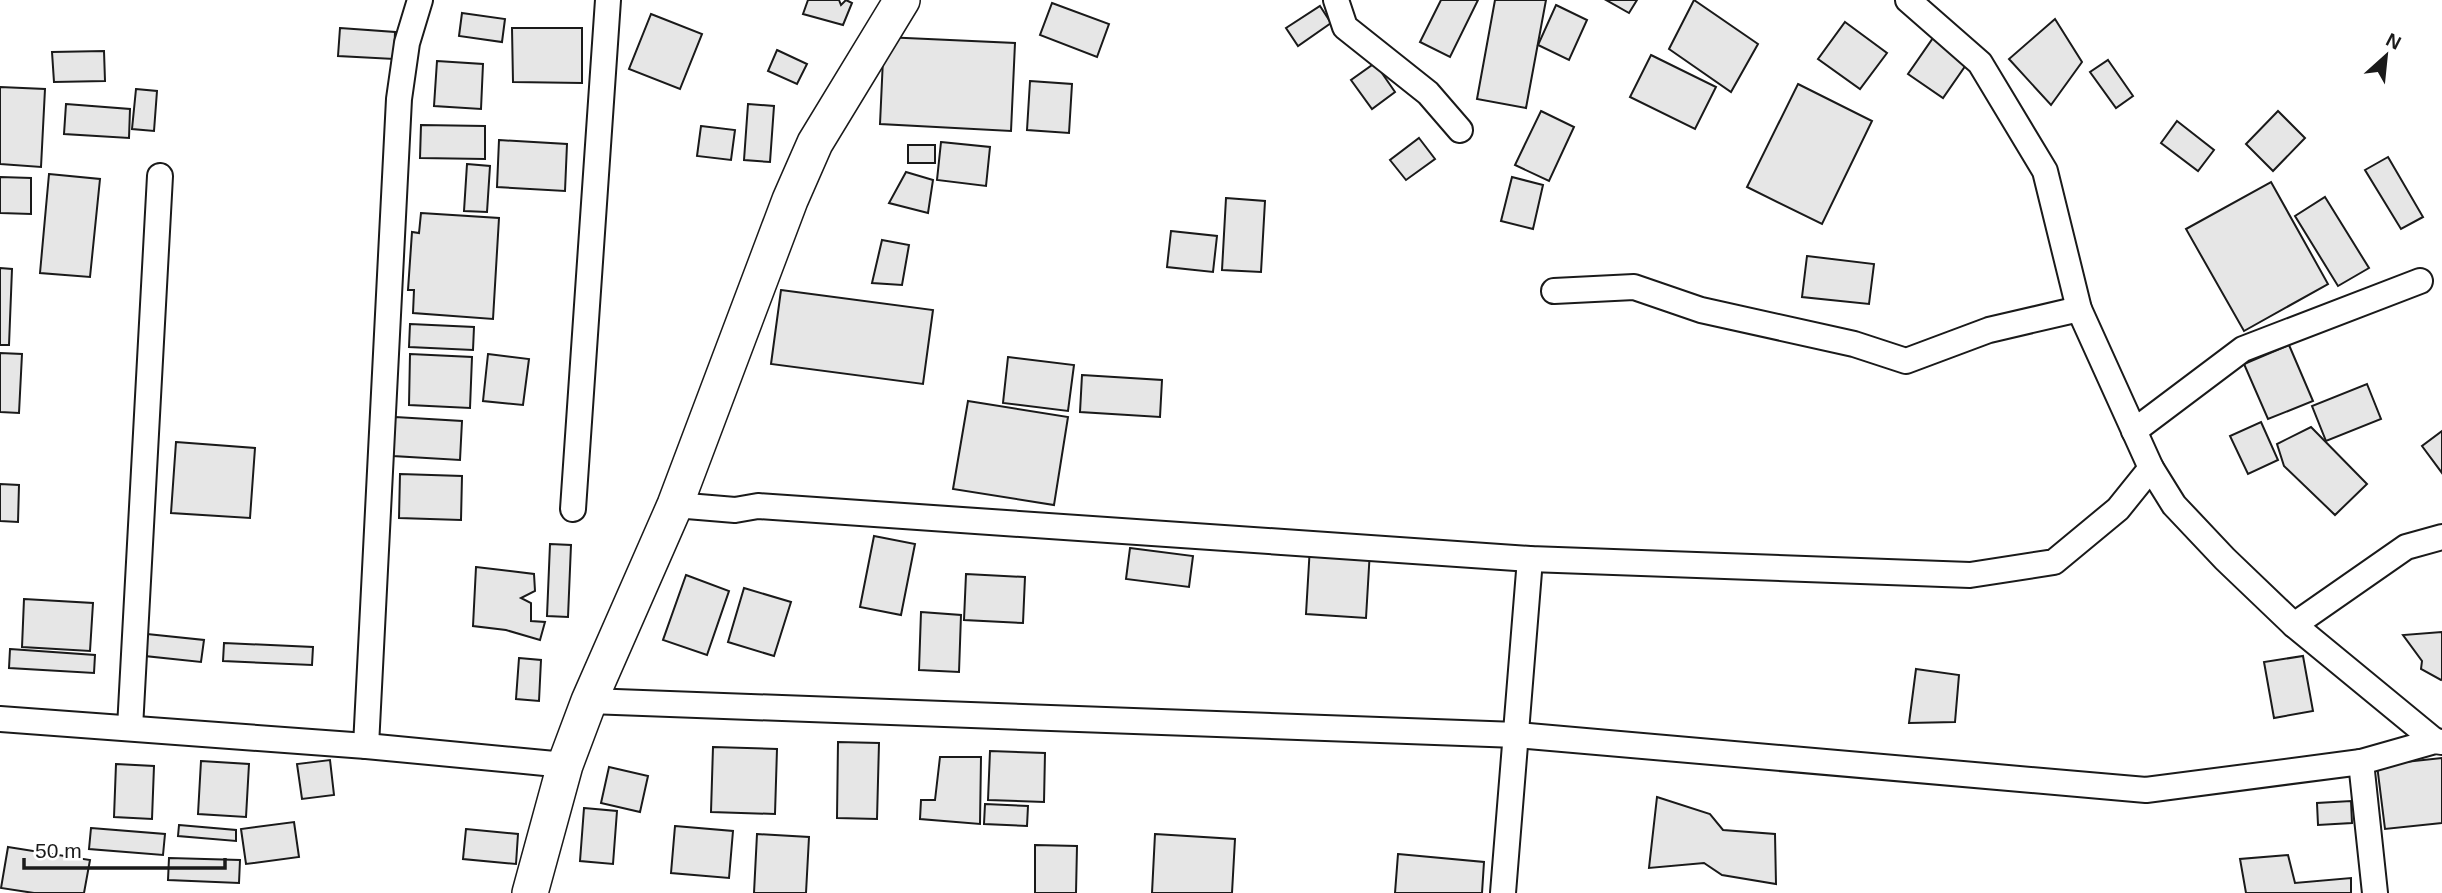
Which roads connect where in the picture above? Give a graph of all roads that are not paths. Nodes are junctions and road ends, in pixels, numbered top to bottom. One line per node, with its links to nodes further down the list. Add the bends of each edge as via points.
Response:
1 (420, 0): 23 (street, via 398,99)
2 (608, 0): 14 (street)
3 (902, 0): 13 (main road, via 815,143)
4 (1336, 0): 6 (street, via 1345,27 1428,93)
5 (1908, 0): 10 (street, via 1980,63 2045,171)
6 (1460, 130)
7 (160, 176): 20 (street)
8 (2420, 281): 11 (street, via 2243,349)
9 (1554, 291): 10 (street, via 1634,287 1701,310 1854,344 1906,361 1989,330)
10 (2078, 309): 11 (street)
11 (2134, 431): 12 (street)
12 (2151, 468): 16 (street, via 2118,509 2054,562 1970,575); 17 (street, via 2174,505)
13 (675, 505): 16 (street, via 735,510 758,506); 18 (main road)
14 (573, 509)
15 (2442, 537): 17 (street, via 2406,547)
16 (1530, 559): 21 (street)
17 (2294, 625): 22 (street)
18 (589, 701): 21 (street); 25 (main road)
19 (0, 719): 20 (street)
20 (130, 728): 23 (street)
21 (1517, 736): 24 (street, via 2146,790); 27 (street)
22 (2438, 742): 24 (street)
23 (366, 746): 25 (street)
24 (2361, 762): 28 (street)
25 (565, 765): 26 (main road)
26 (530, 893)
27 (1503, 893)
28 (2375, 893)

